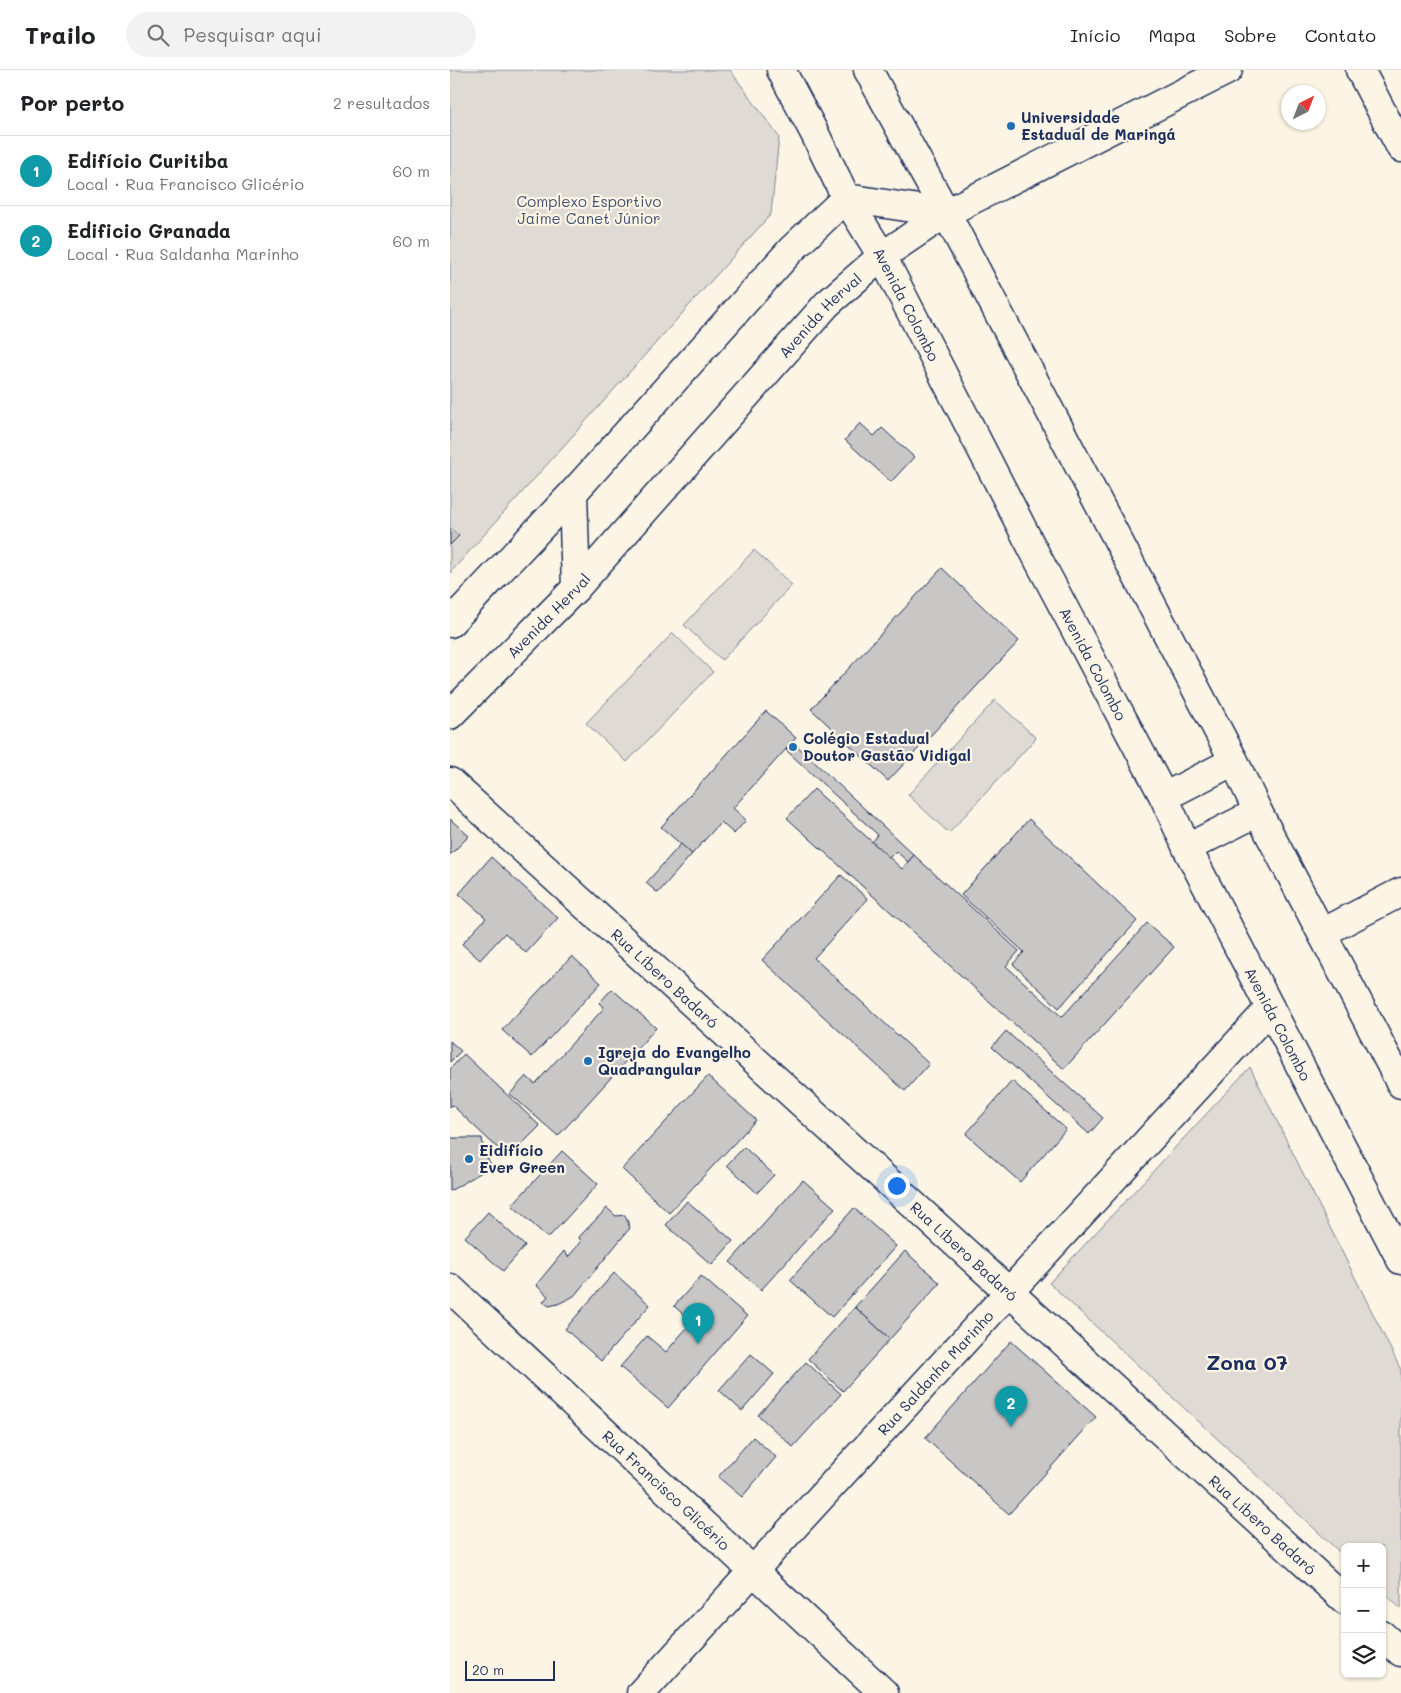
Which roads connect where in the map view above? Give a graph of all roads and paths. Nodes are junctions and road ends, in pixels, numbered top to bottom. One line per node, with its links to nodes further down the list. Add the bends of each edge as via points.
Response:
1 (781, 70): 6 (main road, Avenida Colombo)
2 (868, 70): 7 (main road)
3 (1228, 70): 7 (main road, Avenida Herval)
4 (1360, 70): 5 (main road)
5 (1401, 148)
6 (846, 198): 7 (main road); 8 (main road, Avenida Colombo); 9 (main road, via 791,250)
7 (946, 213): 8 (main road, Avenida Herval); 13 (main road)
8 (882, 256): 10 (main road, Avenida Herval, via 828,304); 15 (main road, Avenida Colombo)
9 (573, 493): 10 (main road); 11 (main road)
10 (576, 588): 12 (main road, Avenida Herval)
11 (450, 623)
12 (450, 715)
13 (1234, 761): 15 (main road); 16 (main road)
14 (450, 782): 24 (main road, Rua Líbero Badaró)
15 (1164, 797): 17 (main road, Avenida Colombo)
16 (1258, 812): 17 (main road); 19 (main road)
17 (1187, 848): 20 (main road, Avenida Colombo)
18 (1401, 892): 19 (main road)
19 (1322, 933): 21 (main road)
20 (1270, 1008): 22 (main road, Avenida Colombo); 24 (main road, Rua Saldanha Marinho)
21 (1401, 1084)
22 (1401, 1260)
23 (450, 1288): 25 (main road, Rua Francisco Glicério)
24 (1009, 1292): 25 (main road, Rua Saldanha Marinho); 26 (main road, Rua Líbero Badaró)
25 (753, 1571): 29 (main road, Rua Saldanha Marinho); 30 (main road, Rua Francisco Glicério)
26 (1341, 1596)
27 (1386, 1639): 28 (main road)
28 (1401, 1652)
29 (641, 1693)
30 (884, 1693)

